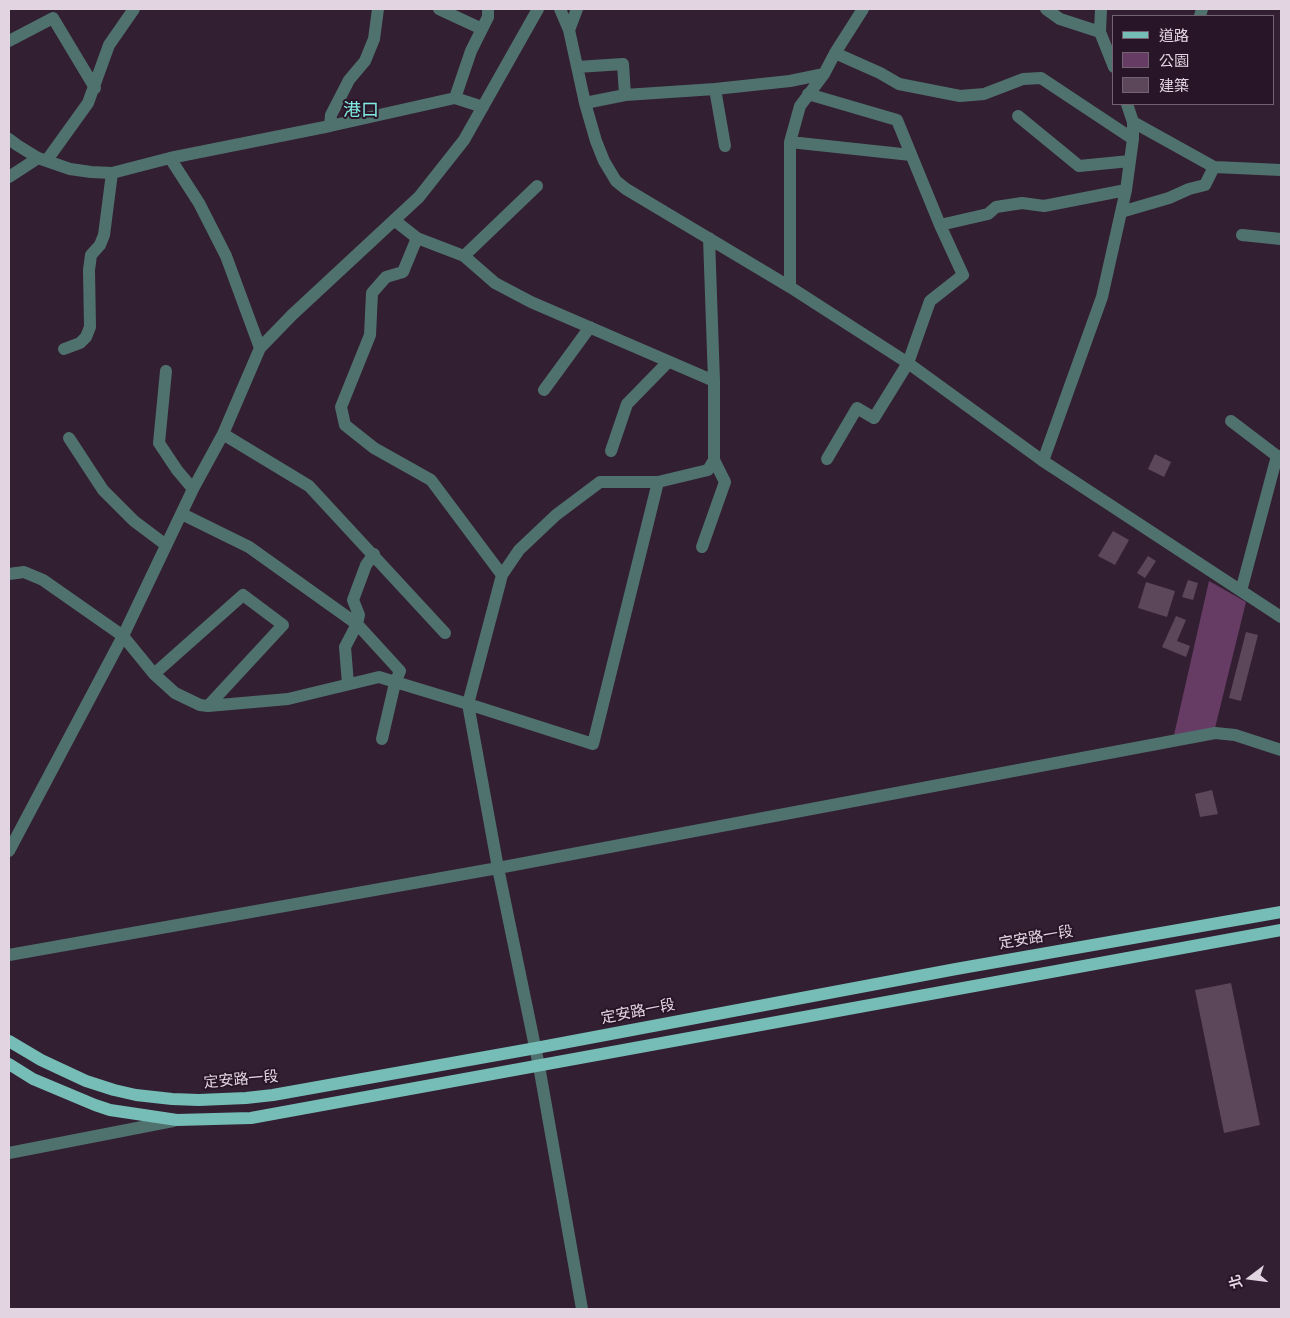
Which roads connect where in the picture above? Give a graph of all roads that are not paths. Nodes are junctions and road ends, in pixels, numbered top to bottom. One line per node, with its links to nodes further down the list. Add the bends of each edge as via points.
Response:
1 (134, 9): 19 (street, via 109,45)
2 (378, 9): 29 (street, via 374,40 365,61 349,80 331,115)
3 (439, 9): 11 (street)
4 (488, 9): 11 (street)
5 (538, 9): 26 (street)
6 (560, 9): 12 (street)
7 (577, 9): 12 (street)
8 (864, 9): 15 (street)
9 (1046, 9): 13 (street, via 1060,18)
10 (1101, 9): 13 (street)
11 (482, 29): 23 (street)
12 (569, 30): 17 (street)
13 (1100, 32): 16 (street)
14 (9, 41): 19 (street, via 53,18)
15 (835, 54): 18 (street); 31 (street, via 899,84 960,96 984,94 1023,79 1042,78)
16 (1112, 62)
17 (578, 68): 22 (street, via 623,64); 24 (street)
18 (824, 74): 20 (street); 21 (street)
19 (95, 88): 36 (street, via 88,103)
20 (715, 89): 22 (street); 33 (street)
21 (808, 94): 32 (street, via 800,106); 34 (street, via 897,120)
22 (624, 95): 24 (street)
23 (455, 98): 26 (street); 29 (street)
24 (585, 103): 49 (street, via 600,152 616,181)
25 (1127, 105): 28 (street)
26 (483, 107): 45 (street, via 464,140 419,197)
27 (1018, 116): 37 (street, via 1078,166)
28 (1133, 122): 31 (street); 38 (street)
29 (330, 126): 35 (street)
30 (9, 138): 36 (street)
31 (1133, 139): 37 (street)
32 (790, 142): 34 (street); 52 (street)
33 (725, 146)
34 (911, 155): 46 (street)
35 (170, 158): 40 (street); 54 (street, via 226,256)
36 (42, 159): 40 (street, via 70,169); 41 (street)
37 (1130, 161): 43 (street)
38 (1214, 167): 39 (street); 44 (street, via 1205,185)
39 (1281, 170)
40 (112, 173): 55 (street, via 104,235 91,255 90,326 86,338)
41 (9, 177)
42 (536, 186): 51 (street)
43 (1126, 190): 44 (street); 46 (street, via 1044,206 996,207 988,214)
44 (1121, 212): 68 (street, via 1102,297)
45 (394, 220): 48 (street); 54 (street)
46 (940, 225): 57 (street, via 963,275 930,301)
47 (1242, 235): 50 (street)
48 (417, 238): 51 (street); 76 (street, via 403,272 386,277 372,293 370,335 341,407 345,426 374,448 431,480)
49 (709, 238): 52 (street); 59 (street)
50 (1281, 239)
51 (464, 256): 53 (street, via 495,283)
52 (790, 287): 57 (street)
53 (590, 327): 56 (street); 60 (street)
54 (260, 348): 62 (street)
55 (64, 349)
56 (668, 362): 59 (street); 64 (street, via 627,404)
57 (908, 362): 66 (street, via 874,418 857,408); 68 (street)
58 (166, 371): 70 (street, via 159,443)
59 (714, 381): 67 (street)
60 (544, 390)
61 (1231, 421): 65 (street)
62 (223, 434): 70 (street); 74 (street, via 309,486)
63 (69, 438): 72 (street, via 102,490 134,521)
64 (611, 452)
65 (1279, 456): 77 (street)
66 (826, 459)
67 (714, 460): 69 (street, via 708,470); 73 (street, via 725,482)
68 (1043, 462): 77 (street)
69 (658, 482): 76 (street, via 600,482 556,515 519,550); 85 (street, via 593,744)
70 (193, 490): 71 (street)
71 (182, 514): 72 (street); 79 (street, via 249,547)
72 (166, 545): 81 (street)
73 (702, 548)
74 (374, 554): 79 (street, via 366,565 353,600 359,615); 80 (street)
75 (9, 574): 81 (street, via 24,572 42,580)
76 (502, 575): 85 (street)
77 (1241, 591): 78 (street)
78 (1281, 617)
79 (357, 624): 83 (street, via 400,671); 84 (street, via 346,647)
80 (445, 633)
81 (123, 636): 82 (street); 89 (street)
82 (154, 674): 86 (street, via 175,693); 86 (street, via 243,594 283,625)
83 (395, 683): 84 (street, via 379,677); 85 (street); 87 (street)
84 (348, 684): 86 (street, via 288,699)
85 (468, 704): 90 (street)
86 (208, 706)
87 (382, 739)
88 (1281, 750): 90 (street, via 1236,735 1215,733)
89 (9, 851)
90 (498, 868): 93 (street); 95 (street)
91 (1281, 912): 95 (main road, 定安路一段)
92 (1281, 930): 97 (main road)
93 (9, 955)
94 (9, 1041): 95 (main road, 定安路一段, via 41,1060 99,1086 136,1095 199,1100 273,1095)
95 (536, 1048): 97 (street)
96 (9, 1064): 98 (main road, via 33,1079 95,1105 129,1114)
97 (539, 1066): 98 (main road, via 251,1118); 100 (street)
98 (177, 1120): 99 (street)
99 (9, 1153)
100 (582, 1309)

